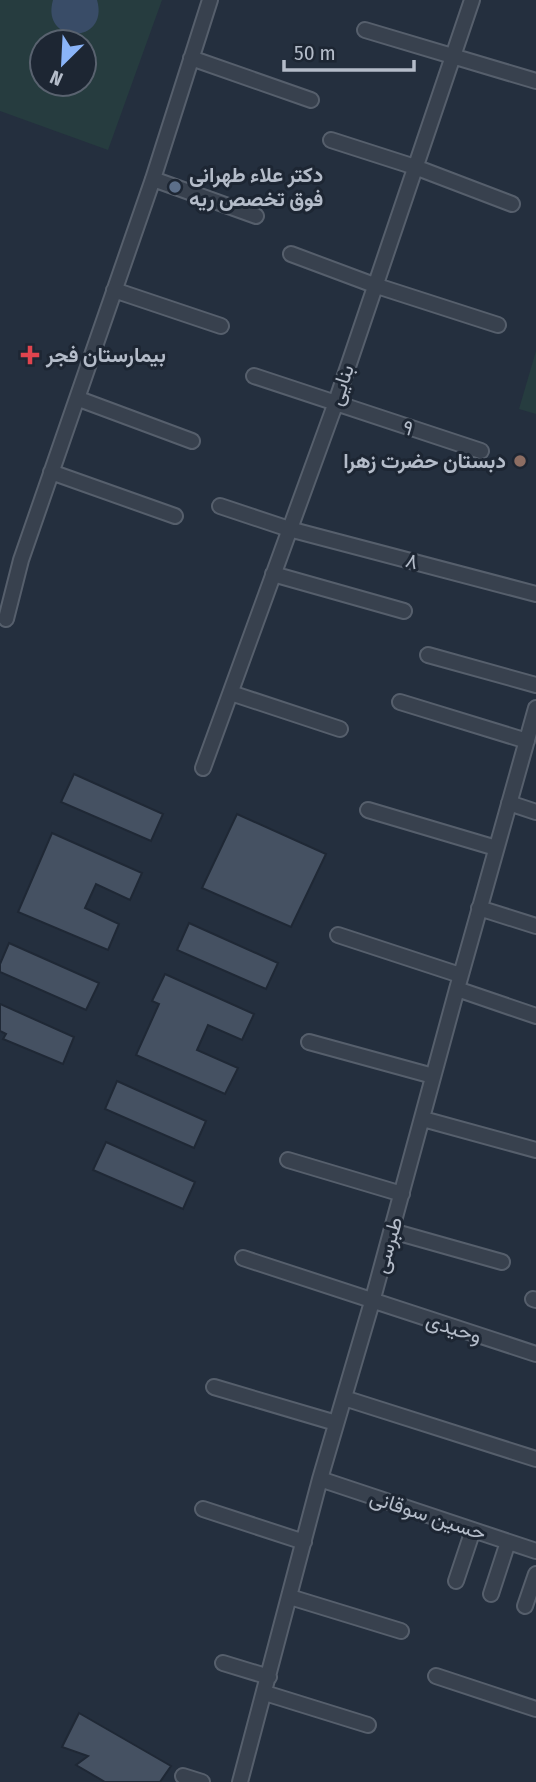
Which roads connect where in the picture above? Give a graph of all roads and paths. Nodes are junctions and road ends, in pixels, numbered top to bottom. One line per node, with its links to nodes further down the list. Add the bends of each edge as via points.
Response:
1 (210, 0): 5 (street)
2 (472, 0): 4 (street, بنایی)
3 (365, 30): 4 (street)
4 (454, 55): 6 (street); 9 (street, بنایی)
5 (191, 58): 7 (street); 10 (street)
6 (536, 81)
7 (311, 100)
8 (331, 140): 9 (street)
9 (415, 167): 11 (street); 14 (street, بنایی)
10 (153, 179): 12 (street); 15 (street)
11 (512, 204)
12 (256, 216)
13 (291, 254): 14 (street)
14 (374, 285): 16 (street); 20 (street, بنایی)
15 (114, 290): 17 (street); 19 (street)
16 (498, 325)
17 (221, 326)
18 (254, 376): 20 (street, ۹)
19 (79, 398): 21 (street); 23 (street)
20 (335, 405): 22 (street, ۹); 26 (street, بنایی)
21 (192, 441)
22 (481, 451)
23 (51, 472): 25 (street); 30 (street)
24 (220, 506): 26 (street, ۸)
25 (175, 516)
26 (289, 529): 27 (street, بنایی); 28 (street, ۸)
27 (273, 574): 29 (street); 33 (street, بنایی)
28 (536, 594)
29 (404, 611)
30 (6, 619)
31 (428, 654): 32 (street)
32 (536, 685)
33 (232, 693): 36 (street); 38 (street, بنایی)
34 (400, 702): 37 (street)
35 (536, 708): 37 (street, طبرسی)
36 (340, 729)
37 (527, 741): 39 (street, طبرسی)
38 (203, 768)
39 (509, 803): 41 (street); 42 (street, طبرسی)
40 (368, 810): 42 (street)
41 (536, 812)
42 (496, 848): 43 (street, طبرسی)
43 (480, 908): 44 (street); 46 (street, طبرسی)
44 (536, 926)
45 (338, 935): 46 (street)
46 (458, 982): 47 (street); 49 (street, طبرسی)
47 (536, 1016)
48 (309, 1042): 49 (street)
49 (433, 1076): 50 (street, طبرسی)
50 (423, 1119): 51 (street); 53 (street, طبرسی)
51 (536, 1150)
52 (288, 1160): 53 (street)
53 (402, 1194): 54 (street, طبرسی)
54 (392, 1231): 56 (street); 57 (street, طبرسی)
55 (243, 1258): 57 (street, وحیدی)
56 (502, 1262)
57 (372, 1302): 58 (street, وحیدی); 60 (street, طبرسی)
58 (536, 1354)
59 (214, 1387): 61 (street)
60 (344, 1398): 61 (street, طبرسی); 62 (street)
61 (336, 1423): 63 (street, طبرسی)
62 (536, 1459)
63 (320, 1479): 65 (street, حسین سوقانی); 66 (street, طبرسی)
64 (203, 1509): 66 (street)
65 (473, 1530): 67 (street, حسین سوقانی); 70 (street)
66 (304, 1542): 72 (street, طبرسی)
67 (508, 1542): 68 (street, حسین سوقانی); 71 (street)
68 (536, 1551)
69 (536, 1574): 73 (street)
70 (456, 1581)
71 (491, 1594)
72 (290, 1597): 74 (street); 77 (street, طبرسی)
73 (525, 1606)
74 (401, 1631)
75 (223, 1663): 77 (street)
76 (436, 1676): 79 (street)
77 (269, 1677): 78 (street, طبرسی)
78 (265, 1693): 80 (street); 83 (street, طبرسی)
79 (536, 1709)
80 (368, 1725)
81 (183, 1776): 82 (street)
82 (202, 1782)
83 (240, 1782)

